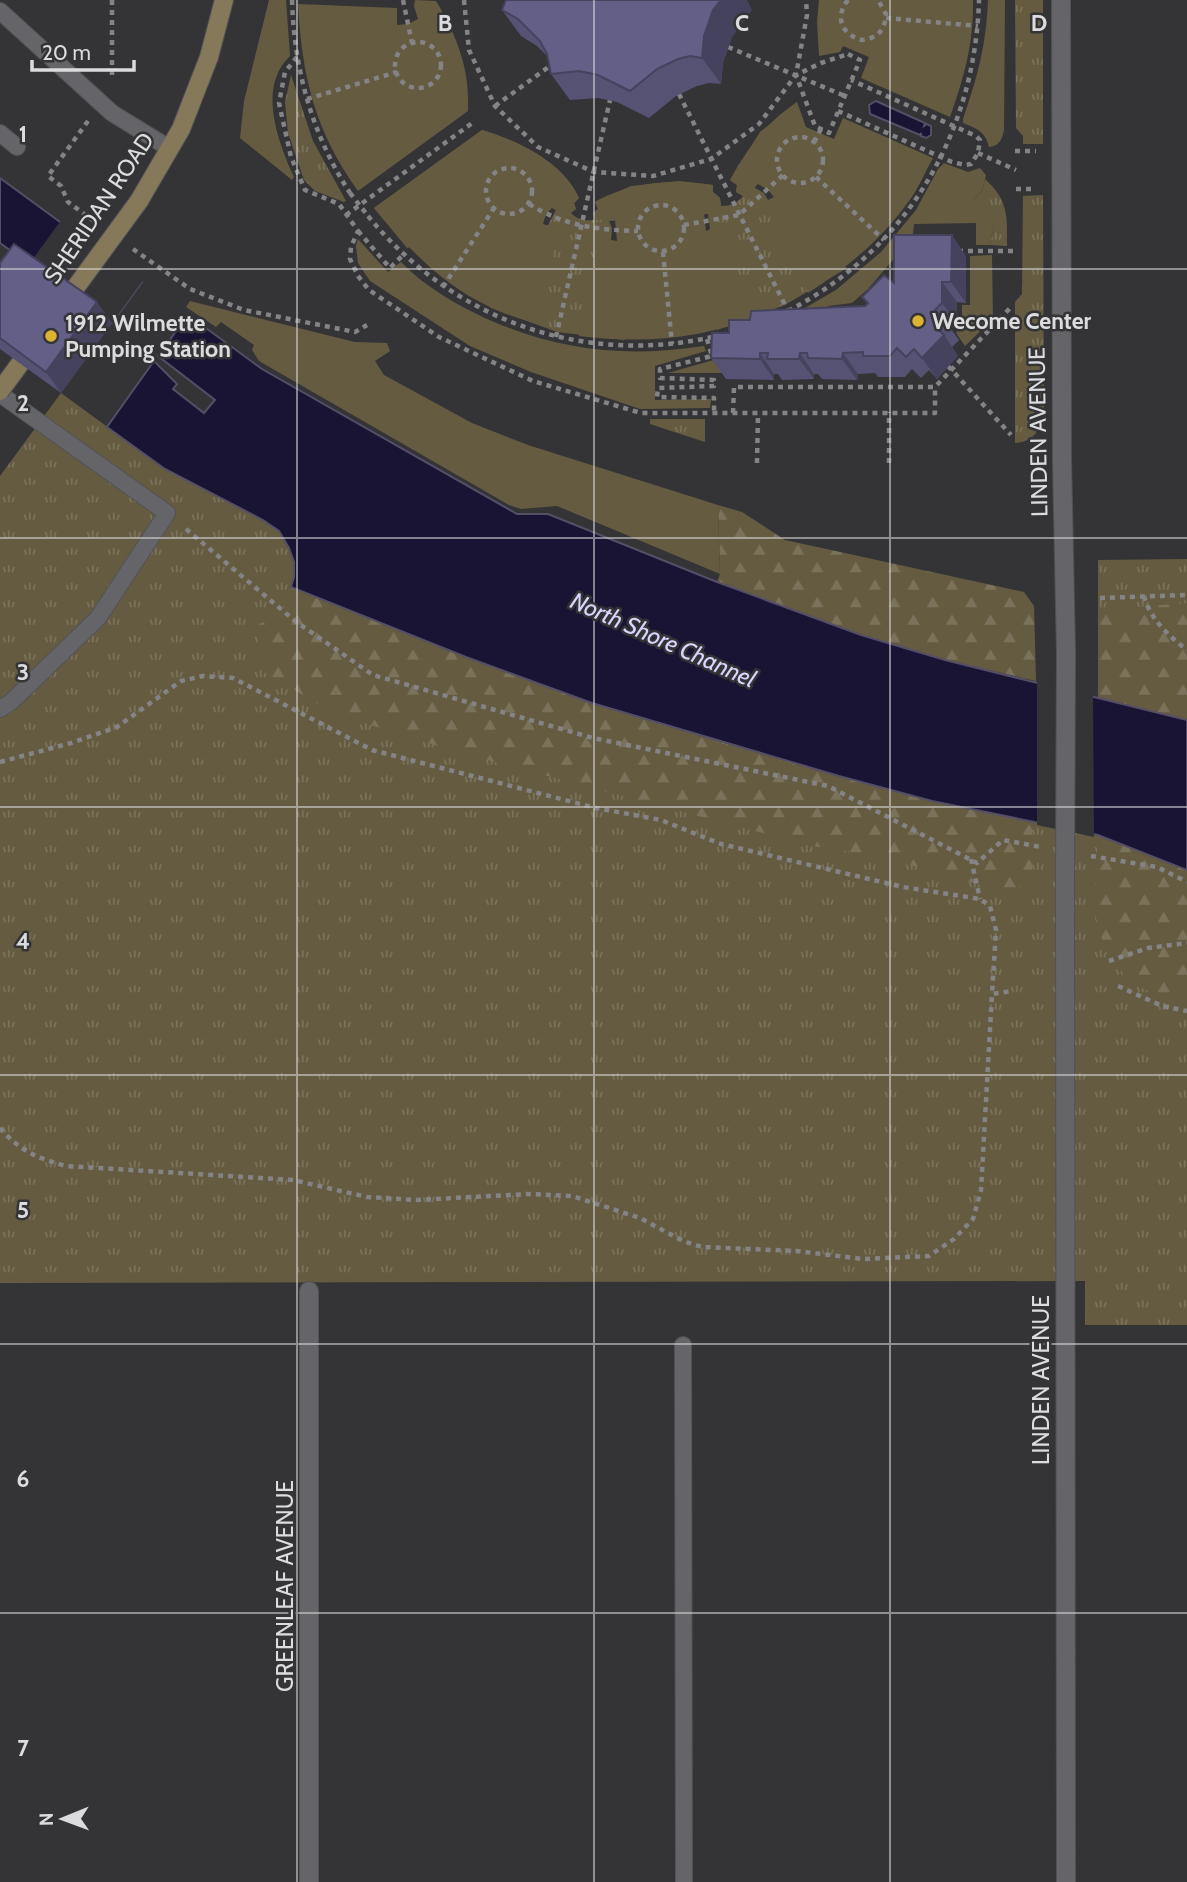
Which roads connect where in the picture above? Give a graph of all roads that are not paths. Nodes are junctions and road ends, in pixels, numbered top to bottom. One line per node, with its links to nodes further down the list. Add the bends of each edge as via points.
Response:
1 (224, 0): 6 (street, SHERIDAN ROAD, via 209,57)
2 (1061, 0): 13 (street, LINDEN AVENUE, bridge)
3 (0, 11): 6 (lane, via 112,113)
4 (0, 133): 5 (lane)
5 (18, 147)
6 (169, 148): 7 (street, SHERIDAN ROAD, bridge, via 139,201)
7 (0, 392): 8 (lane, via 167,513 98,618)
8 (0, 709)
9 (309, 1291): 11 (street, GREENLEAF AVENUE)
10 (683, 1345): 12 (lane)
11 (309, 1882)
12 (684, 1882)
13 (1066, 1882)

